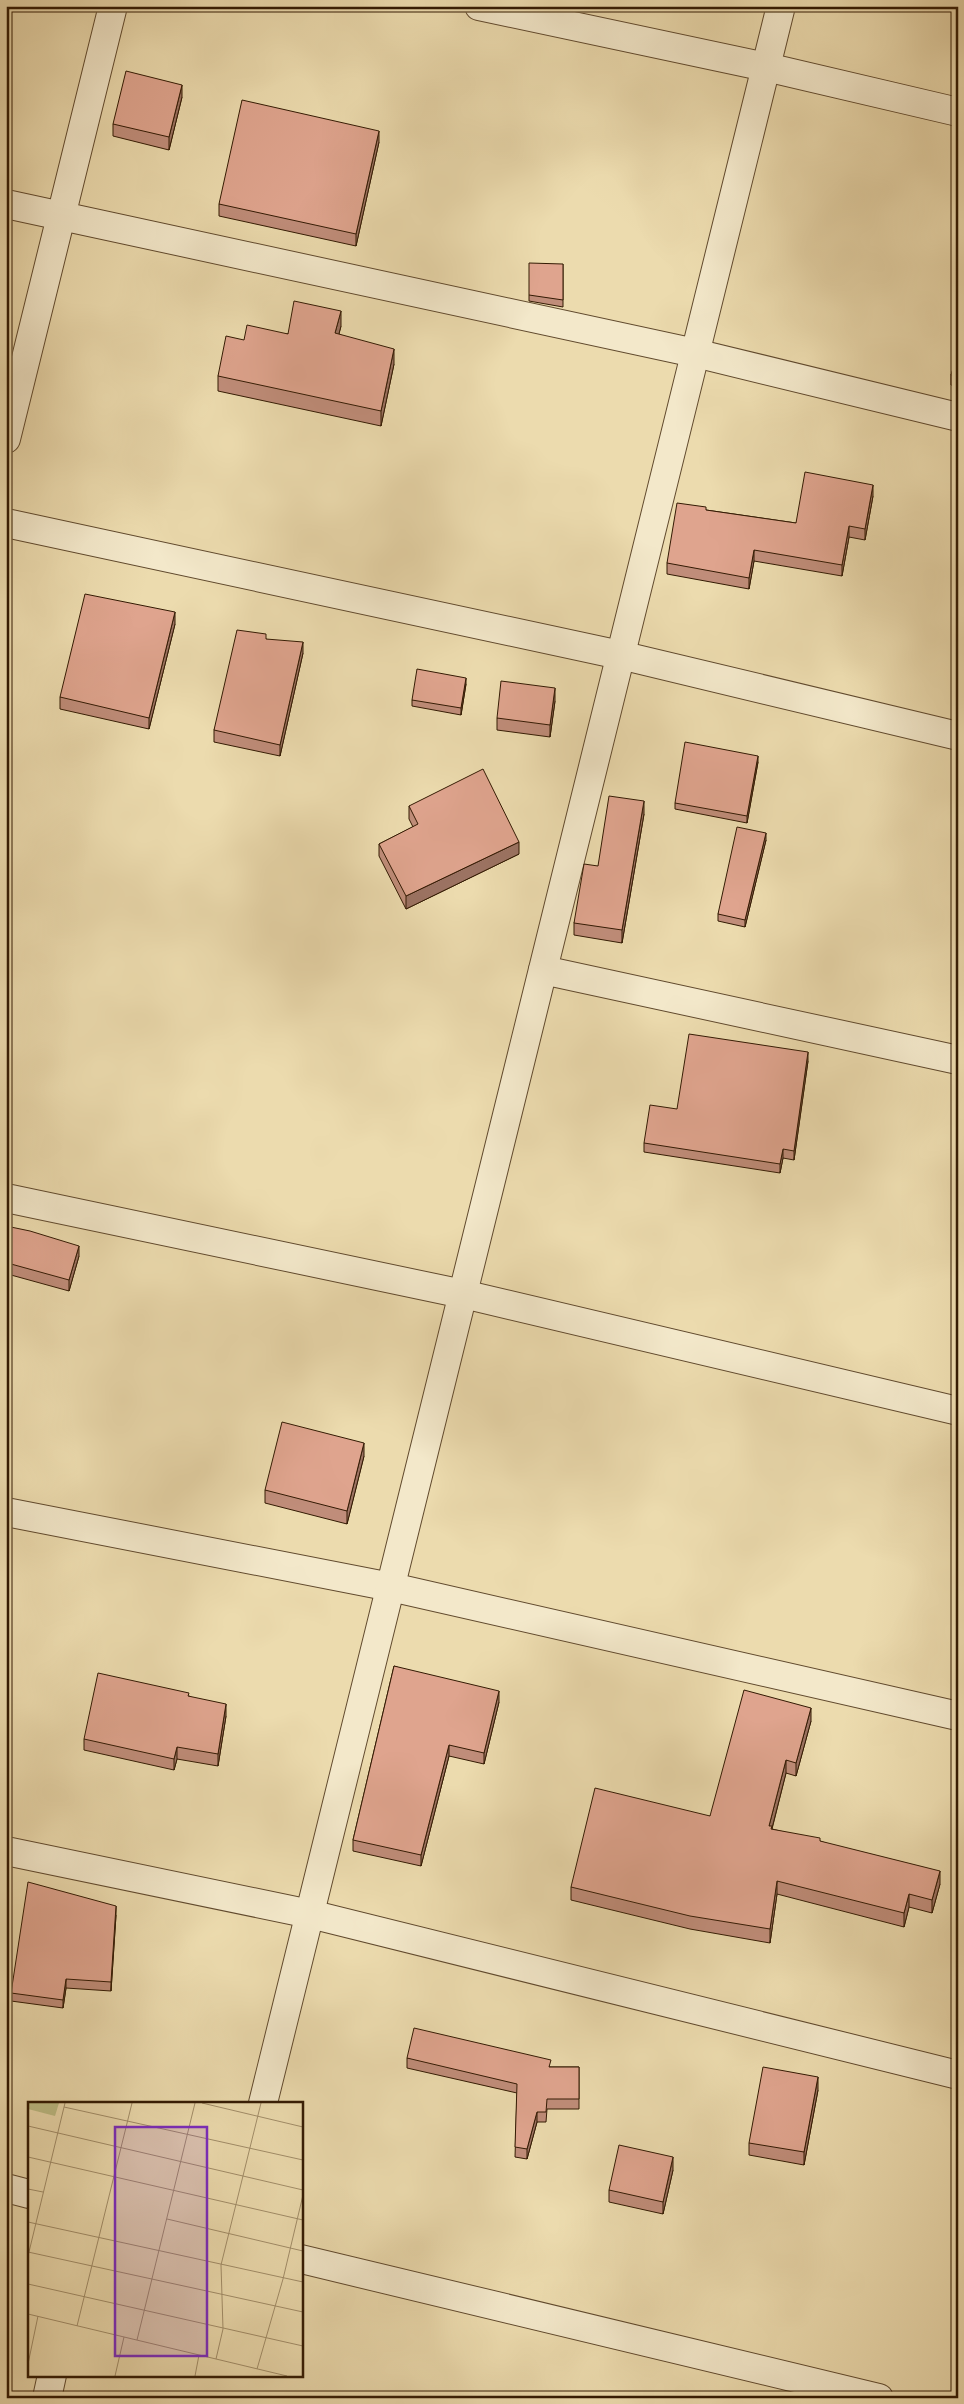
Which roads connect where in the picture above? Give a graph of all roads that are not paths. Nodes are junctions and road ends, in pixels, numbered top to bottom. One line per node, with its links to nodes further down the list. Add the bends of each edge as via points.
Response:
1 (113, 6): 7 (street)
2 (479, 6): 4 (street)
3 (781, 6): 4 (street)
4 (766, 66): 5 (street); 8 (street)
5 (958, 112)
6 (6, 204): 7 (street)
7 (61, 216): 8 (street); 10 (street)
8 (695, 354): 9 (street); 12 (street)
9 (958, 417)
10 (6, 438)
11 (6, 523): 12 (street)
12 (620, 655): 13 (street); 14 (street)
13 (958, 736)
14 (543, 970): 15 (street); 17 (street)
15 (958, 1060)
16 (6, 1198): 17 (street)
17 (463, 1294): 18 (street); 20 (street)
18 (958, 1411)
19 (6, 1512): 20 (street)
20 (390, 1587): 21 (street); 23 (street)
21 (958, 1716)
22 (6, 1851): 23 (street)
23 (310, 1914): 24 (street); 25 (street)
24 (958, 2075)
25 (263, 2102)
26 (6, 2188): 27 (street)
27 (28, 2194)
28 (302, 2259): 31 (street)
29 (52, 2376): 30 (street)
30 (47, 2398)
31 (879, 2398)

